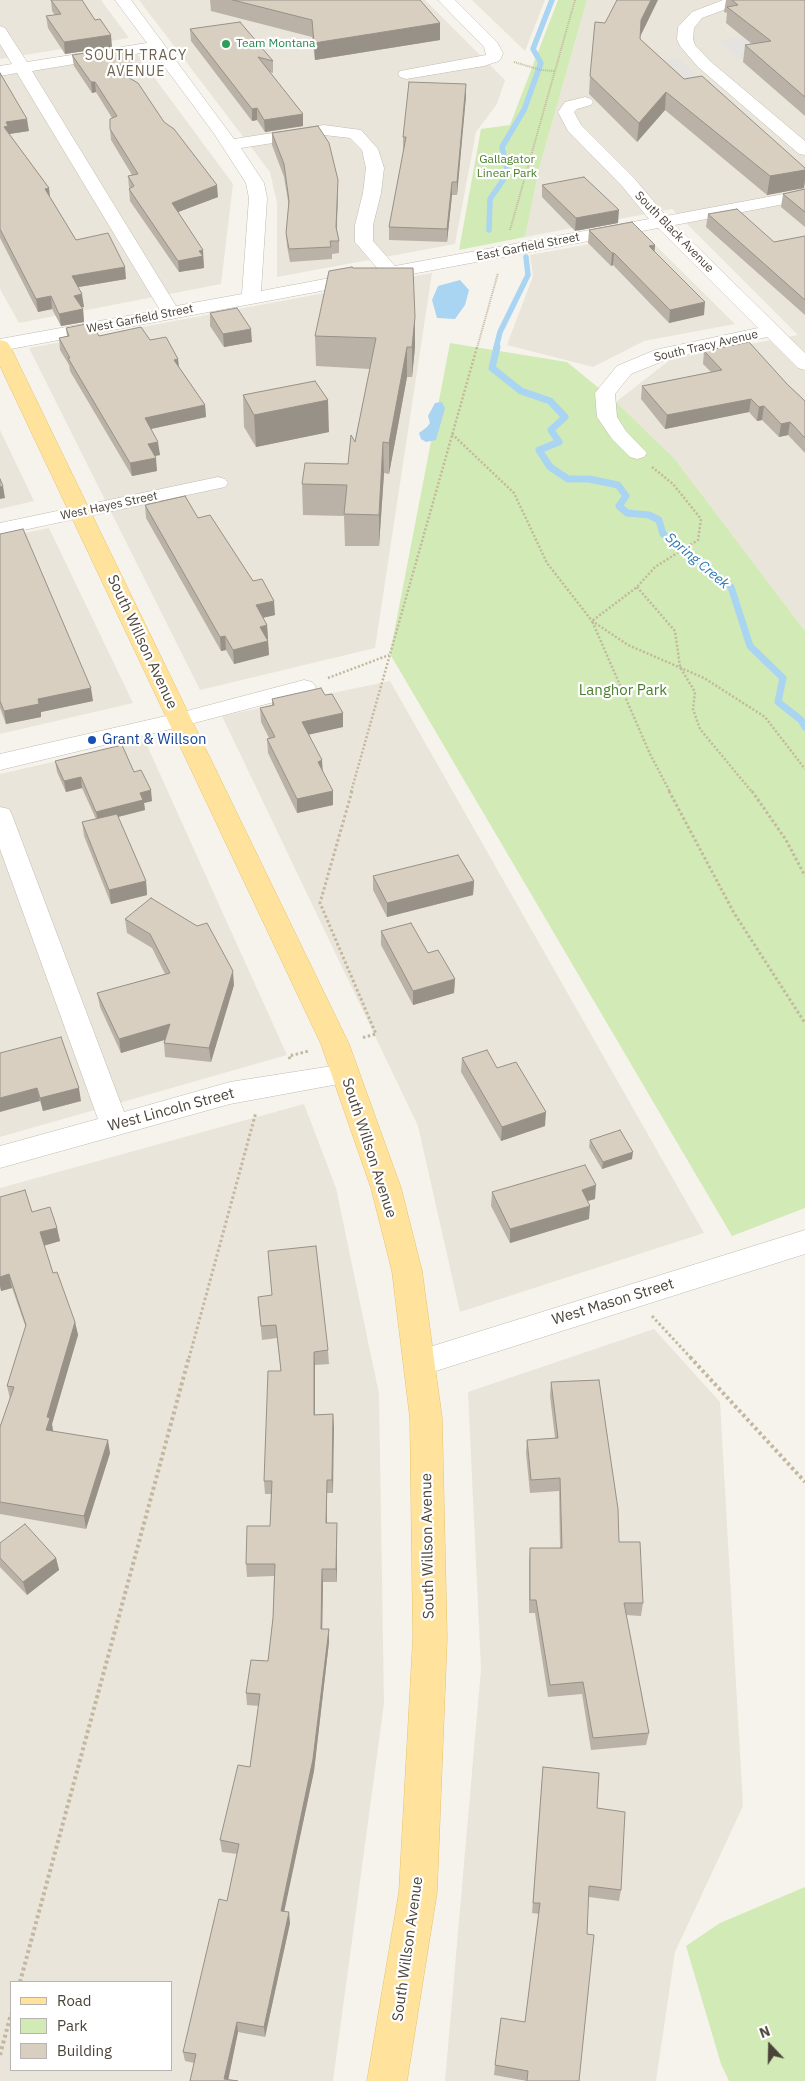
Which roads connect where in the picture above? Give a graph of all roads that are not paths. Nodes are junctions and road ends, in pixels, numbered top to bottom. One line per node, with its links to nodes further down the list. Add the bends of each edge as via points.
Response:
1 (123, 0): 5 (street)
2 (446, 0): 8 (street, via 491,45 495,53 493,58)
3 (744, 0): 11 (street, via 721,4 697,15 686,27 685,39 704,64)
4 (0, 30): 6 (street)
5 (156, 46): 6 (street); 10 (street)
6 (22, 67): 7 (street); 16 (street)
7 (0, 70)
8 (406, 74)
9 (585, 102): 13 (street, South Black Avenue, via 571,105 566,112 574,127)
10 (226, 139): 14 (street, via 324,130 355,134 370,149 374,168 364,242); 15 (street, via 255,183 258,198)
11 (805, 150)
12 (805, 195): 13 (street, East Garfield Street)
13 (662, 222): 14 (street, East Garfield Street); 17 (street, South Black Avenue)
14 (390, 272): 15 (street, East Garfield Street)
15 (251, 298): 16 (street, West Garfield Street)
16 (171, 313): 18 (street, West Garfield Street)
17 (771, 331): 19 (street, South Black Avenue); 20 (street, South Tracy Avenue, via 662,354 624,370 605,393 607,417)
18 (0, 346): 22 (main road, South Willson Avenue)
19 (805, 364)
20 (636, 454)
21 (218, 484): 22 (street, West Hayes Street)
22 (81, 512): 23 (street, West Hayes Street); 25 (main road, South Willson Avenue)
23 (0, 529)
24 (304, 688): 25 (street)
25 (179, 720): 26 (street); 28 (main road, South Willson Avenue, via 335,1044)
26 (0, 762)
27 (0, 815): 29 (street)
28 (345, 1074): 29 (street, West Lincoln Street, via 230,1093); 32 (main road, South Willson Avenue, via 386,1188 407,1271)
29 (114, 1124): 30 (street, West Lincoln Street)
30 (0, 1157)
31 (805, 1242): 32 (street, West Mason Street)
32 (420, 1362): 33 (main road, South Willson Avenue, via 426,1418 430,1638 418,1892)
33 (387, 2081)

